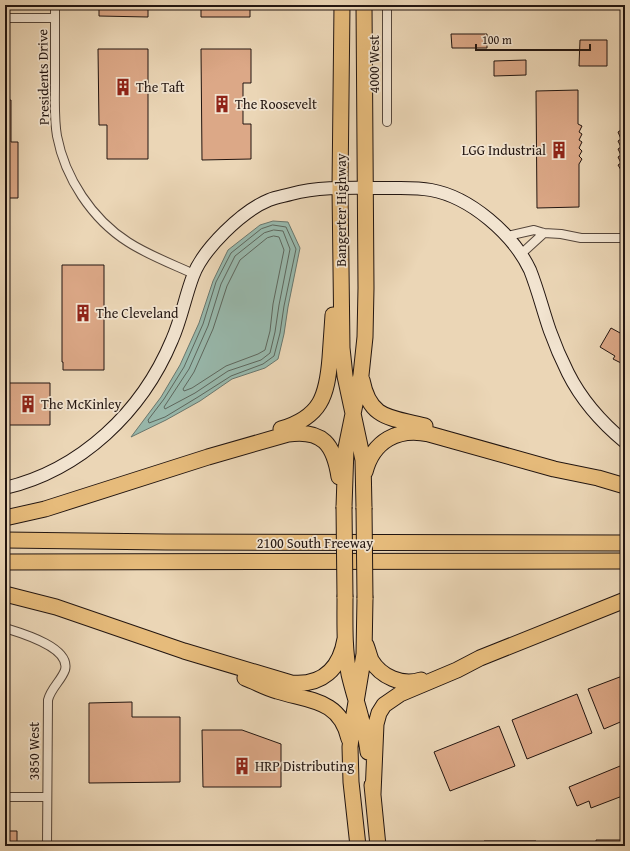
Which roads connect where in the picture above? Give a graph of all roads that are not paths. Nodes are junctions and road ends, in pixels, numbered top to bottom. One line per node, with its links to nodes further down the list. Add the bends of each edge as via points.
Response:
1 (55, 5): 6 (street, Presidents Drive)
2 (342, 5): 8 (highway, Bangerter Highway)
3 (364, 5): 9 (highway, Bangerter Highway)
4 (386, 5): 7 (street, 4000 West)
5 (5, 18): 6 (street)
6 (55, 18): 15 (street, Presidents Drive, via 57,137 71,176 92,210 107,226 141,249)
7 (387, 122)
8 (340, 188): 9 (street); 10 (highway, Bangerter Highway); 15 (street, via 294,193 268,200 231,225 209,249)
9 (366, 188): 12 (street, via 432,190 452,196 487,217); 16 (highway, Bangerter Highway, via 366,303)
10 (340, 220): 17 (highway, Bangerter Highway, via 343,354); 19 (highway, via 328,384 323,397 313,412 297,424 224,447)
11 (544, 232): 12 (street, via 534,230); 13 (street, via 581,238); 14 (street)
12 (506, 236): 14 (street)
13 (625, 238)
14 (520, 255): 18 (street, via 529,270 550,332 569,375 590,408)
15 (194, 274): 23 (street, via 172,340 157,371 136,404 110,432 80,455 50,472)
16 (361, 375): 17 (highway, Bangerter Highway); 20 (highway, via 367,399 374,408 390,418 424,426)
17 (353, 414): 21 (highway, Bangerter Highway, via 361,446); 24 (highway, Bangerter Highway, via 346,448)
18 (625, 442)
19 (208, 456): 24 (highway, via 288,434 307,432 326,443 334,456); 25 (highway, via 45,509)
20 (554, 469): 21 (highway, via 429,434 412,432 397,434 382,443 371,457); 22 (highway)
21 (364, 476): 34 (highway, Bangerter Highway, bridge)
22 (625, 486)
23 (5, 488)
24 (344, 507): 33 (highway, Bangerter Highway, bridge)
25 (5, 518)
26 (5, 540): 27 (highway, 2100 South Freeway)
27 (625, 543)
28 (625, 561): 29 (highway, 2100 South Freeway)
29 (5, 562)
30 (5, 594): 35 (highway, via 56,607)
31 (625, 600): 36 (highway)
32 (5, 628): 41 (street, 3850 West, via 29,636 56,650 64,661 62,676 48,700)
33 (345, 639): 35 (highway, via 341,655 334,667 322,678 306,683 286,682); 37 (highway, Bangerter Highway, via 349,673)
34 (365, 640): 36 (highway, via 378,669 392,679 404,682 418,681); 37 (highway, Bangerter Highway)
35 (184, 651): 38 (highway, via 268,688 328,706 344,724)
36 (480, 658): 39 (highway, via 400,694 384,705 376,724)
37 (356, 700): 38 (highway, Bangerter Highway); 39 (highway, Bangerter Highway, via 367,740)
38 (350, 747): 43 (highway, Bangerter Highway)
39 (373, 794): 44 (highway, Bangerter Highway)
40 (5, 797): 41 (street)
41 (47, 798): 42 (street, 3850 West)
42 (47, 846)
43 (358, 846)
44 (378, 846)

